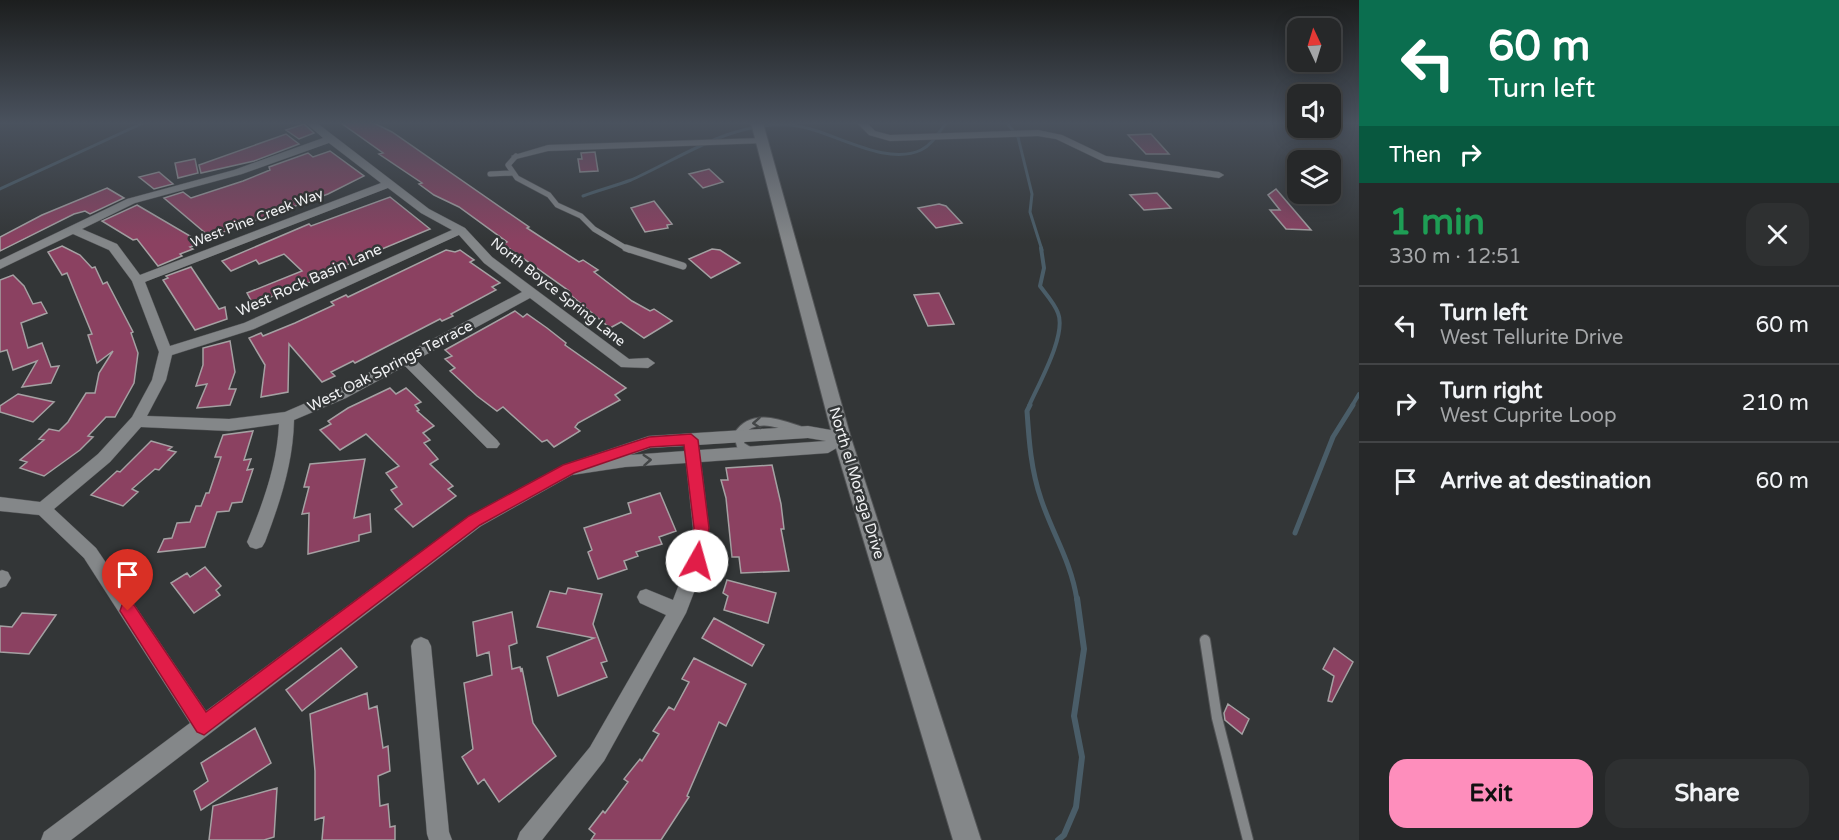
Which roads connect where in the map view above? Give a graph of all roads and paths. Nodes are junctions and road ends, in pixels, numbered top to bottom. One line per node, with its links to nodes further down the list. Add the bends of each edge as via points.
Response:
1 (265, 162): 10 (street, via 131,201)
2 (359, 162): 9 (street, North Boyce Spring Lane)
3 (510, 162): 6 (lane)
4 (767, 162): 22 (street, North el Moraga Drive)
5 (1127, 162): 8 (street)
6 (512, 173): 7 (lane); 13 (lane, via 634,253)
7 (490, 174)
8 (1219, 175)
9 (387, 184): 11 (street, North Boyce Spring Lane); 14 (street, West Pine Creek Way)
10 (71, 229): 12 (street); 14 (street, via 113,247)
11 (461, 230): 15 (street, North Boyce Spring Lane, via 488,260); 16 (street, West Rock Basin Lane, via 249,326)
12 (0, 265)
13 (683, 266)
14 (138, 280): 16 (street)
15 (530, 293): 17 (street, West Oak Springs Terrace); 18 (street, North Boyce Spring Lane, via 626,364)
16 (166, 352): 20 (street, via 159,380)
17 (407, 359): 19 (street, West Oak Springs Terrace); 23 (street)
18 (648, 363)
19 (287, 417): 20 (street, West Oak Springs Terrace, via 229,425); 28 (street, via 287,450 281,478)
20 (137, 421): 27 (street, via 104,458)
21 (738, 436): 22 (street, one-way to 21, via 806,432); 24 (street); 25 (lane, via 741,446)
22 (842, 438): 25 (street, via 828,447); 37 (street, North el Moraga Drive)
23 (492, 444)
24 (692, 448): 25 (street); 30 (street, via 701,528 697,561); 33 (street, via 649,442 568,469 475,521)
25 (752, 452)
26 (0, 504): 27 (street)
27 (43, 509): 33 (street, via 90,554)
28 (256, 542)
29 (646, 597): 30 (street)
30 (677, 611): 36 (street, via 597,754)
31 (1205, 640): 38 (lane, via 1217,718)
32 (421, 646): 35 (street)
33 (204, 726): 34 (street)
34 (52, 840)
35 (441, 840)
36 (528, 840)
37 (967, 840)
38 (1248, 840)

